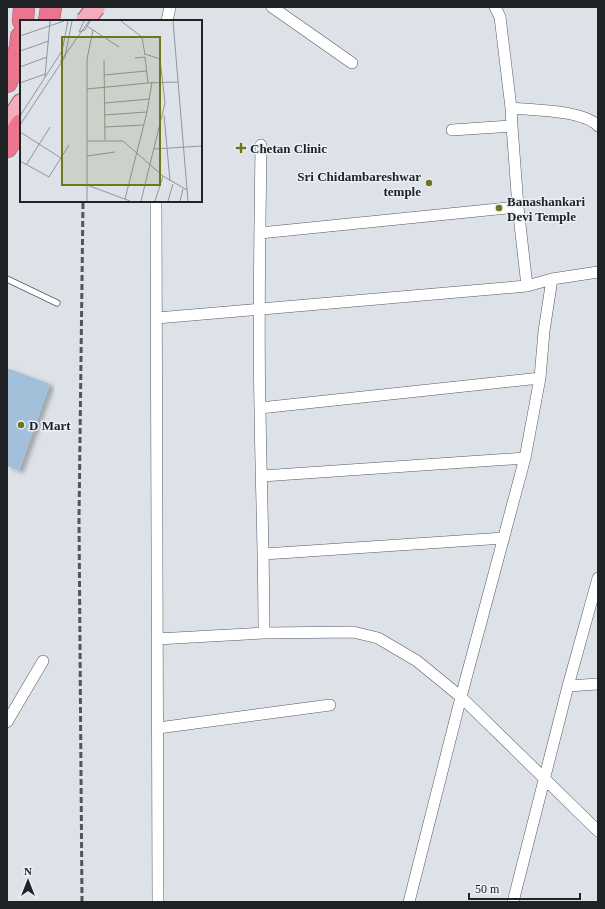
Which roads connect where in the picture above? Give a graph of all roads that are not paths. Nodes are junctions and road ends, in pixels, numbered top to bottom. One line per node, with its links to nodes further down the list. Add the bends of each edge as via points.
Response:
1 (24, 7): 7 (highway)
2 (51, 7): 8 (highway)
3 (96, 7): 9 (main road, bridge)
4 (170, 7): 10 (street)
5 (272, 7): 12 (street)
6 (495, 7): 15 (street, via 500,17)
7 (23, 20)
8 (49, 20)
9 (86, 20)
10 (167, 20)
11 (20, 42): 13 (highway)
12 (352, 63)
13 (7, 82)
14 (20, 105): 16 (main road)
15 (511, 108): 17 (street); 18 (street, via 566,113 587,118)
16 (7, 125)
17 (512, 126): 20 (street); 24 (street)
18 (598, 126)
19 (20, 127): 22 (highway)
20 (452, 130)
21 (261, 145): 25 (street)
22 (7, 147)
23 (156, 202): 32 (street)
24 (518, 207): 25 (street); 29 (street)
25 (260, 233): 31 (street)
26 (598, 272): 28 (street)
27 (7, 279): 30 (lane)
28 (552, 279): 29 (street); 33 (street)
29 (527, 286): 31 (street)
30 (57, 303)
31 (259, 309): 32 (street); 34 (street)
32 (157, 318): 41 (street)
33 (540, 378): 34 (street); 35 (street)
34 (260, 408): 36 (street)
35 (525, 458): 36 (street); 37 (street)
36 (262, 476): 38 (street)
37 (504, 538): 38 (street); 45 (street)
38 (264, 554): 40 (street)
39 (598, 578): 44 (street)
40 (264, 633): 41 (street); 45 (street, via 353,632 378,638 417,661)
41 (157, 639): 48 (street)
42 (43, 661): 47 (street)
43 (598, 684): 44 (street)
44 (568, 686): 49 (street)
45 (461, 697): 49 (street); 52 (street)
46 (330, 705): 48 (street)
47 (7, 722)
48 (158, 728): 51 (street)
49 (545, 779): 50 (street); 53 (street)
50 (598, 831)
51 (158, 902)
52 (409, 902)
53 (513, 902)

